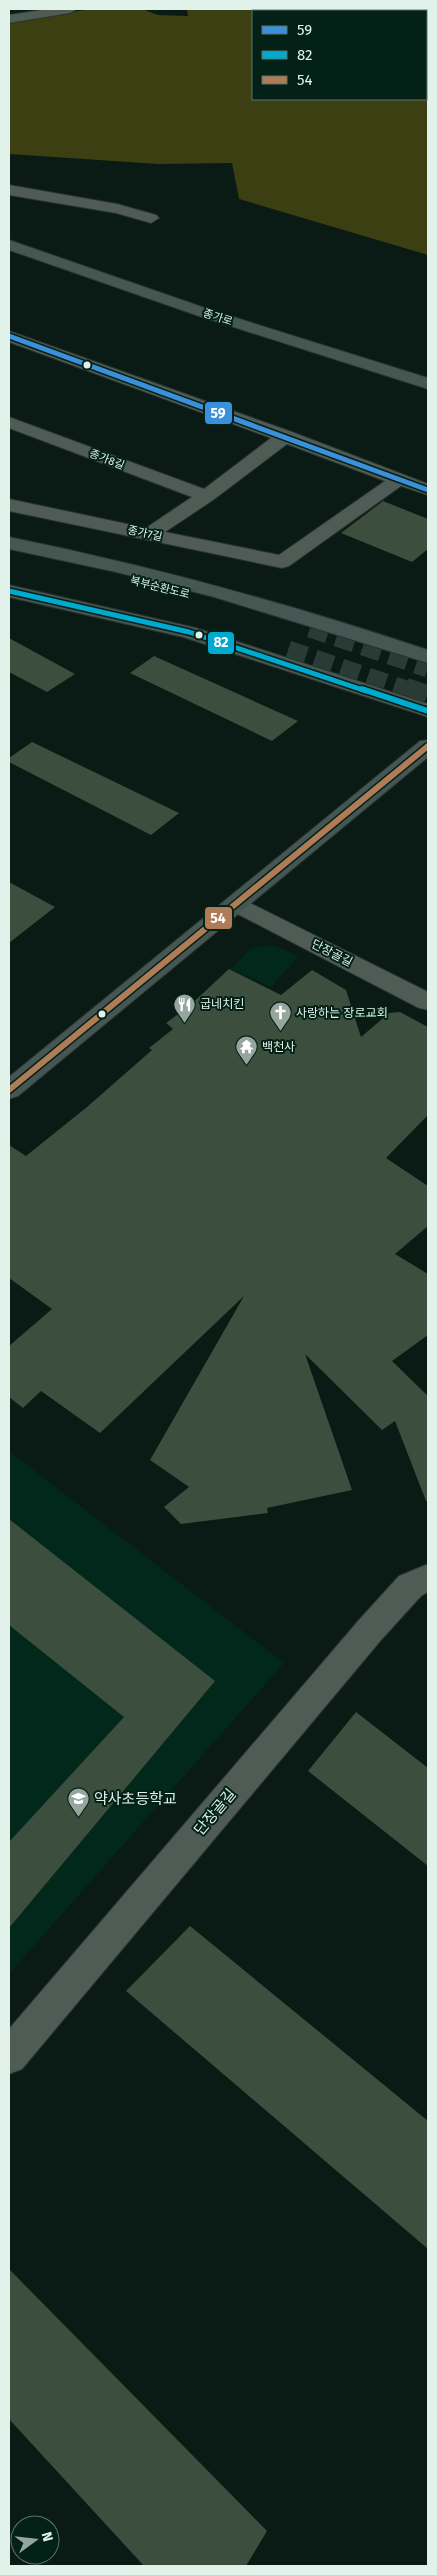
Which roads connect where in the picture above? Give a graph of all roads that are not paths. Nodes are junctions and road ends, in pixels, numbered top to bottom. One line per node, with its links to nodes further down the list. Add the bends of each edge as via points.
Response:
1 (70, 9): 2 (street)
2 (9, 19)
3 (9, 190): 4 (street)
4 (151, 218)
5 (9, 245): 7 (main road, 종가로, via 212,315)
6 (9, 336): 9 (street)
7 (428, 384)
8 (9, 422): 12 (street, 종가8길)
9 (286, 436): 10 (street); 12 (street)
10 (398, 480): 11 (street); 14 (street, 종가7길, via 282,562)
11 (428, 490)
12 (206, 496): 14 (street)
13 (9, 505): 14 (street, 종가7길)
14 (149, 534)
15 (9, 543): 21 (main road, via 230,594 319,619)
16 (9, 553): 19 (main road, 북부순환도로, via 142,582)
17 (9, 580): 20 (main road, via 138,609)
18 (9, 591): 22 (main road, via 189,632)
19 (310, 628)
20 (288, 650)
21 (428, 657)
22 (428, 711)
23 (428, 746): 24 (main road)
24 (236, 904): 25 (street, 단장골길); 26 (main road)
25 (428, 1002)
26 (9, 1090)
27 (428, 1576): 28 (street, 단장골길, via 410,1586 370,1630)
28 (9, 2056)

